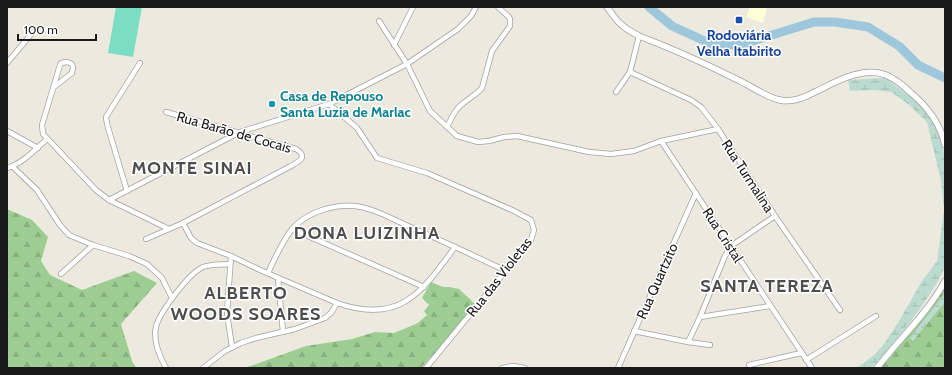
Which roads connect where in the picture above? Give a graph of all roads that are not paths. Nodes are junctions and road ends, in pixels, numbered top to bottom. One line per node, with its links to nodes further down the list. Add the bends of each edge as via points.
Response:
1 (414, 7): 8 (street)
2 (476, 7): 11 (street, via 458,29)
3 (498, 7): 17 (street, via 508,16 510,26 492,51 482,88 456,111)
4 (607, 7): 7 (street, via 621,26)
5 (380, 21): 8 (street)
6 (33, 32): 9 (street)
7 (638, 36): 12 (street); 23 (street, via 736,78 779,100 792,101 806,97 850,76 869,73 886,75 904,86 932,114)
8 (394, 45): 11 (street)
9 (7, 63)
10 (140, 63): 27 (street, via 106,117)
11 (407, 64): 15 (street); 17 (street, via 430,111)
12 (630, 72): 14 (street); 18 (street, Rua Turmalina, via 697,103)
13 (54, 87): 13 (street, via 61,63 72,64 72,73); 21 (street, via 42,125 42,132)
14 (616, 92)
15 (329, 104): 20 (street); 40 (street, Rua das Violetas, via 357,128 377,158 427,173 532,220 534,230 531,240)
16 (166, 112): 20 (street, Rua Barão de Cocais)
17 (447, 127): 22 (street, via 457,136 478,142 517,136 606,154 634,151)
18 (718, 129): 22 (street); 30 (street, Rua Turmalina)
19 (7, 131): 24 (street)
20 (240, 132): 27 (street); 31 (street, Rua Barão de Cocais, via 296,149 301,154 301,161)
21 (47, 139): 24 (street); 29 (street)
22 (661, 141): 28 (street, Rua Cristal)
23 (945, 145)
24 (38, 148): 25 (street)
25 (13, 167): 26 (street); 35 (street, via 37,190 69,235)
26 (7, 168)
27 (127, 190): 29 (street)
28 (696, 194): 36 (street, Rua Cristal); 52 (street, Rua Quartzito)
29 (109, 200): 32 (street)
30 (774, 216): 36 (street); 49 (street, Rua Turmalina)
31 (182, 223): 32 (street); 38 (street, via 193,241)
32 (169, 229): 34 (street)
33 (292, 229): 37 (street, via 320,211 355,206 371,209); 41 (street); 45 (street)
34 (146, 239)
35 (93, 245): 42 (street); 46 (street, via 146,264 162,278)
36 (730, 246): 48 (street, Rua Cristal); 51 (street)
37 (455, 247): 40 (street); 45 (street)
38 (230, 256): 39 (street); 41 (street)
39 (230, 264): 46 (street, via 201,268); 56 (street, via 227,313)
40 (506, 271): 63 (street, Rua das Violetas)
41 (268, 273): 43 (street)
42 (61, 274)
43 (278, 278): 47 (street); 53 (street)
44 (945, 281): 68 (street, via 918,320)
45 (424, 287): 47 (street, via 403,303 385,309 360,310)
46 (172, 298): 61 (street, via 155,332)
47 (337, 304): 53 (street, via 325,318)
48 (770, 306): 51 (street); 57 (street, Rua Cristal)
49 (840, 310)
50 (876, 316): 58 (street)
51 (700, 317): 54 (street)
52 (634, 331): 54 (street); 66 (street, Rua Quartzito)
53 (283, 332): 56 (street)
54 (688, 342): 55 (street)
55 (710, 345)
56 (232, 347): 62 (street)
57 (801, 353): 58 (street, Rua Cristal); 59 (street)
58 (806, 360): 67 (street, Rua Cristal)
59 (749, 365)
60 (514, 367): 64 (street); 65 (street)
61 (166, 368)
62 (203, 368)
63 (426, 368)
64 (502, 368)
65 (526, 368)
66 (618, 368)
67 (812, 368)
68 (877, 368)

